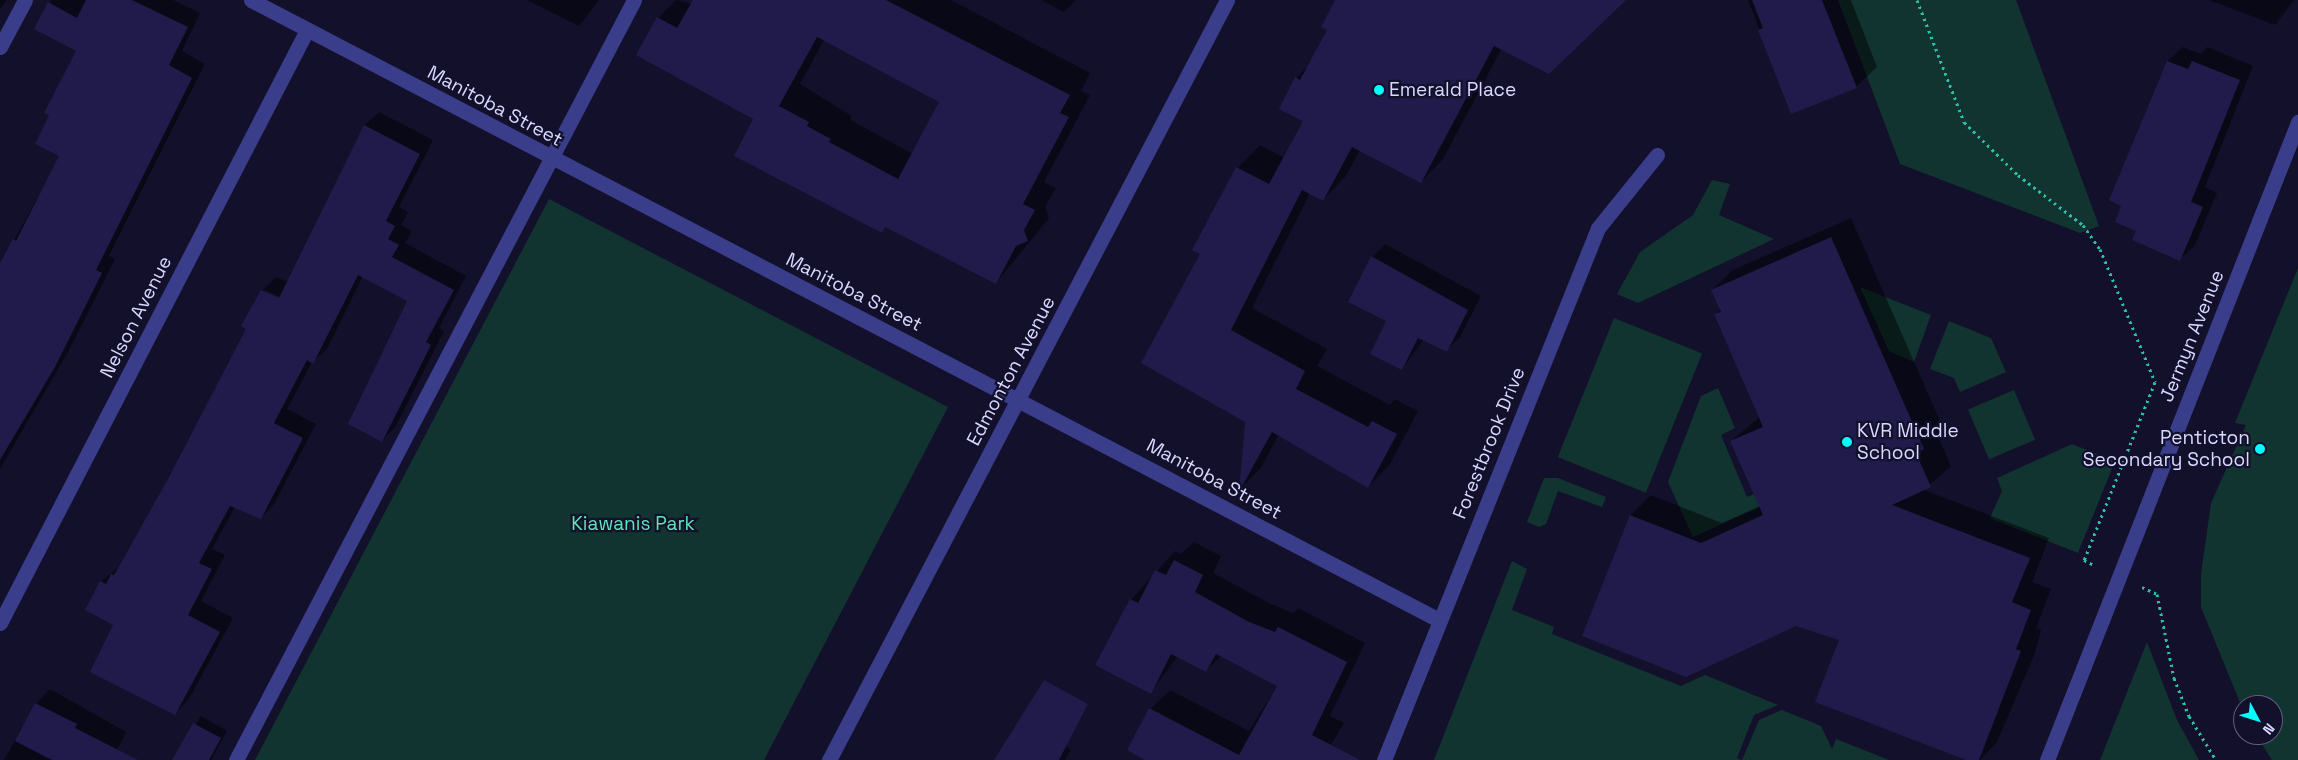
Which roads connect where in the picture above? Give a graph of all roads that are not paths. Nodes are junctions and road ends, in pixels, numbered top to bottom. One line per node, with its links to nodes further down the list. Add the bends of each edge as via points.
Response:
1 (24, 0): 6 (street)
2 (251, 0): 5 (street, Manitoba Street)
3 (634, 0): 9 (street)
4 (1227, 0): 10 (street, Edmonton Avenue)
5 (307, 30): 9 (street, Manitoba Street); 12 (street, Nelson Avenue)
6 (0, 47)
7 (2298, 122): 16 (street, Jermyn Avenue)
8 (1657, 155): 11 (street, Forestbrook Drive, via 1598,228)
9 (552, 158): 10 (street, Manitoba Street); 13 (street)
10 (1018, 399): 11 (street, Manitoba Street); 14 (street, Edmonton Avenue)
11 (1439, 620): 15 (street, Forestbrook Drive)
12 (0, 623)
13 (236, 760)
14 (829, 760)
15 (1384, 760)
16 (2047, 760)

